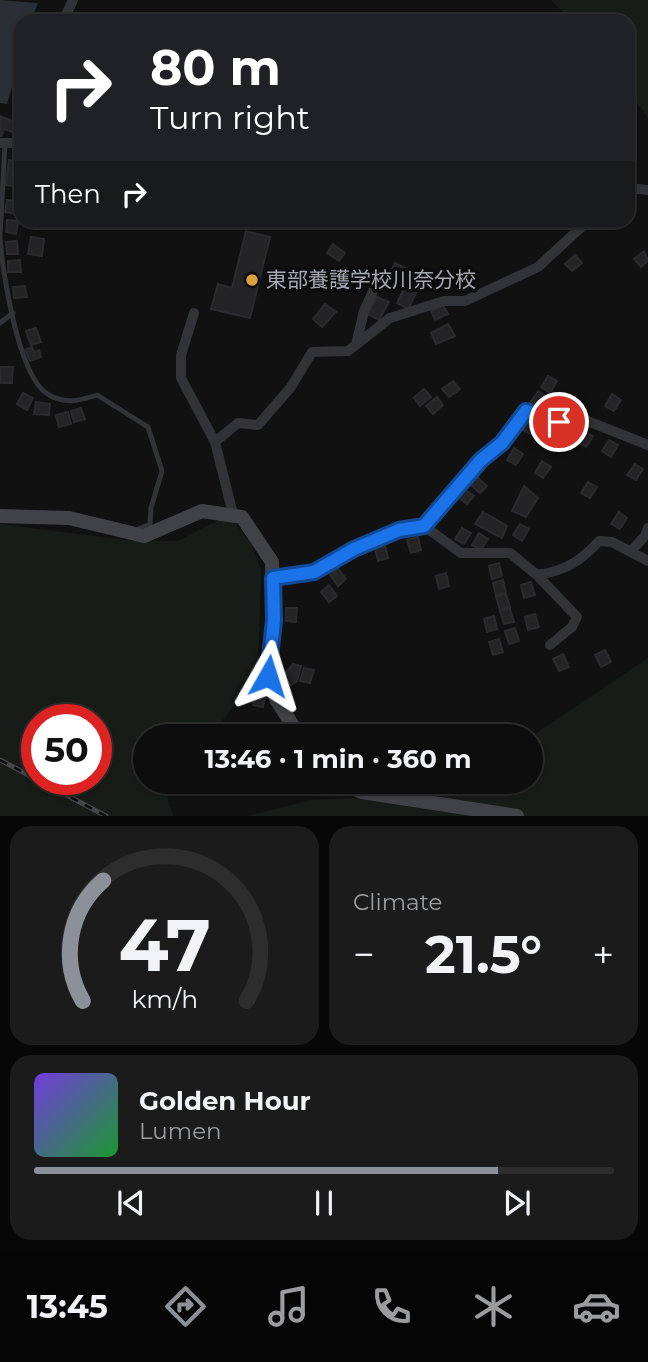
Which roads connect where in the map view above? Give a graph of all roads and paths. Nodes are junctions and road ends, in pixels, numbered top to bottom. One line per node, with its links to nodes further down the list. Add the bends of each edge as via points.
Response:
1 (2, 143): 3 (lane)
2 (580, 228): 8 (street, via 538,267 466,301 444,301 390,318)
3 (0, 237): 5 (lane)
4 (375, 287): 8 (street)
5 (13, 313): 7 (lane); 15 (lane, via 27,366 45,393 74,403 97,394 148,427 162,471 150,524)
6 (194, 313): 9 (street, via 181,355 181,378)
7 (0, 323)
8 (356, 345): 9 (street, via 348,351 312,352 291,387 258,425 238,423)
9 (215, 442): 11 (street)
10 (648, 445): 13 (street, via 585,420 559,422 526,411)
11 (233, 514): 15 (main road, via 202,511 162,531); 19 (main road, via 242,517 265,548)
12 (0, 516): 15 (main road, via 69,518)
13 (424, 526): 18 (street, via 461,553 510,553); 19 (street, via 399,530 314,572)
14 (648, 528): 16 (street)
15 (128, 534)
16 (631, 551): 17 (street); 18 (street, via 599,541 585,557 562,571)
17 (648, 561)
18 (537, 575): 20 (street, via 577,617)
19 (273, 578): 21 (main road, via 268,676)
20 (550, 645)
21 (292, 724)
22 (375, 794): 23 (main road)
23 (517, 816)

